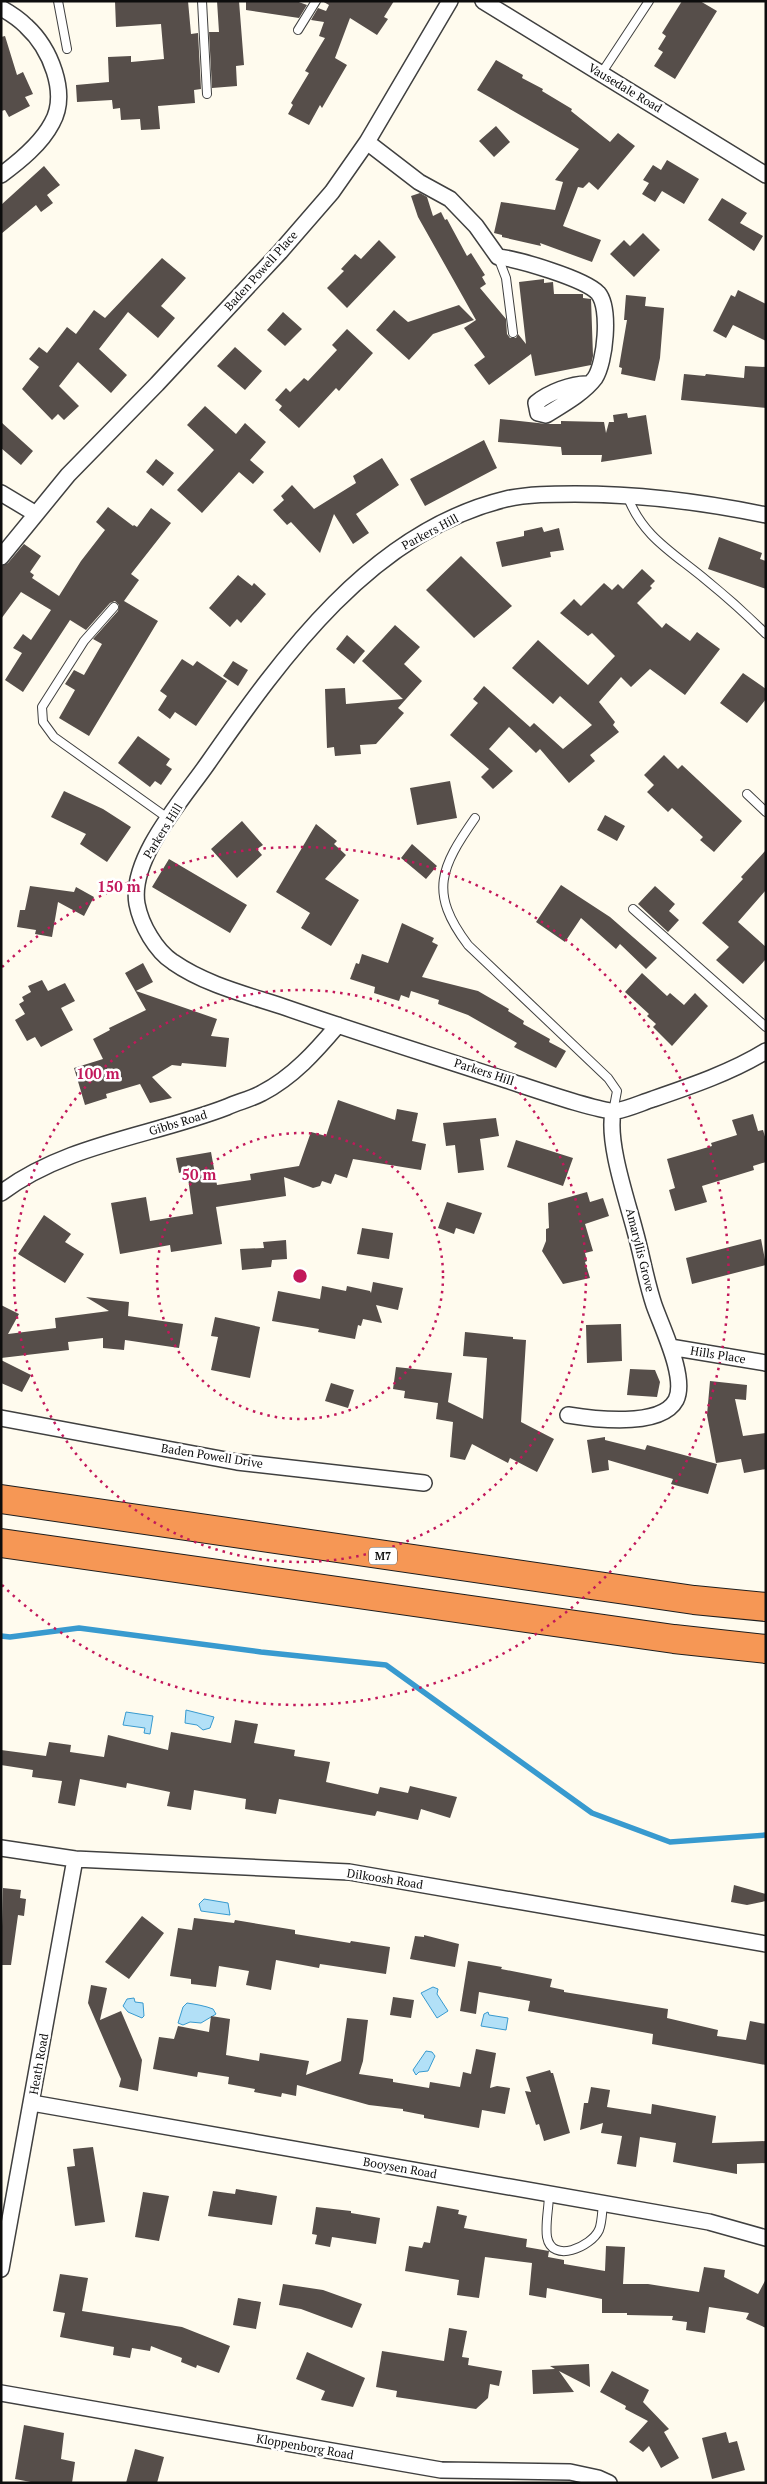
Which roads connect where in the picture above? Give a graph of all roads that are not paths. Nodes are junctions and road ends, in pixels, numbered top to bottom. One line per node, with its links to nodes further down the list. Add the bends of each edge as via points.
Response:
1 (58, 1): 9 (lane)
2 (202, 1): 11 (lane)
3 (316, 1): 8 (lane)
4 (450, 1): 12 (street, Baden Powell Place)
5 (482, 1): 10 (street, Vausedale Road)
6 (649, 1): 10 (lane)
7 (1, 8): 13 (street, via 40,41 50,60 60,98 53,123 39,142)
8 (298, 30)
9 (67, 49)
10 (602, 74): 14 (street, Vausedale Road)
11 (208, 94)
12 (367, 142): 15 (street, via 419,182 450,199 476,226); 20 (street, Baden Powell Place, via 332,192 280,252 68,475)
13 (1, 175)
14 (766, 175)
15 (498, 257): 16 (lane, via 506,278); 17 (street, via 515,258 567,276 597,292 606,312 606,329 599,369)
16 (513, 333)
17 (588, 384)
18 (1, 493): 20 (street)
19 (627, 495): 21 (street, Parkers Hill); 24 (lane, via 637,518 654,539 704,578); 28 (street, Parkers Hill, via 551,494 510,498 479,507 398,550 362,576 302,637 233,727)
20 (36, 514): 22 (street, Baden Powell Place)
21 (766, 515)
22 (1, 557)
23 (114, 607): 28 (lane, via 84,641 42,708 43,722 54,737)
24 (766, 634)
25 (747, 794): 26 (lane)
26 (766, 812)
27 (474, 818): 33 (lane, via 447,861 444,872 442,888 459,933 608,1078 617,1091)
28 (169, 819): 30 (street, Parkers Hill, via 144,859 136,882 137,905 155,944 168,959 193,975)
29 (633, 909): 31 (lane)
30 (338, 1025): 33 (street, Parkers Hill); 34 (street, Gibbs Road, via 309,1058 262,1093 200,1117 67,1157 21,1179)
31 (766, 1027)
32 (766, 1051): 33 (street, via 724,1072)
33 (613, 1112): 35 (street, Amaryllis Grove, via 618,1162 654,1304)
34 (1, 1194)
35 (670, 1347): 36 (street, Hills Place); 37 (street, Amaryllis Grove, via 680,1384 676,1400 668,1408 638,1419 604,1421)
36 (766, 1363)
37 (568, 1415)
38 (1, 1418): 39 (street, Baden Powell Drive, via 238,1462)
39 (424, 1483)
40 (1, 1499): 42 (highway, M7, via 694,1600)
41 (1, 1543): 43 (highway, via 674,1639)
42 (766, 1607)
43 (766, 1649)
44 (1, 1848): 45 (street, Dilkoosh Road)
45 (75, 1859): 46 (street, Dilkoosh Road, via 349,1872); 47 (street, Heath Road)
46 (766, 1944)
47 (32, 2103): 48 (street, Booysen Road); 51 (street, Heath Road)
48 (550, 2194): 49 (street, Booysen Road); 49 (lane, via 547,2237 551,2246 558,2250 569,2251 592,2240 599,2230)
49 (603, 2203): 50 (street, Booysen Road, via 709,2222)
50 (766, 2238)
51 (1, 2269)
52 (1, 2393): 53 (street, Kloppenborg Road, via 441,2470 570,2472)
53 (609, 2483)

